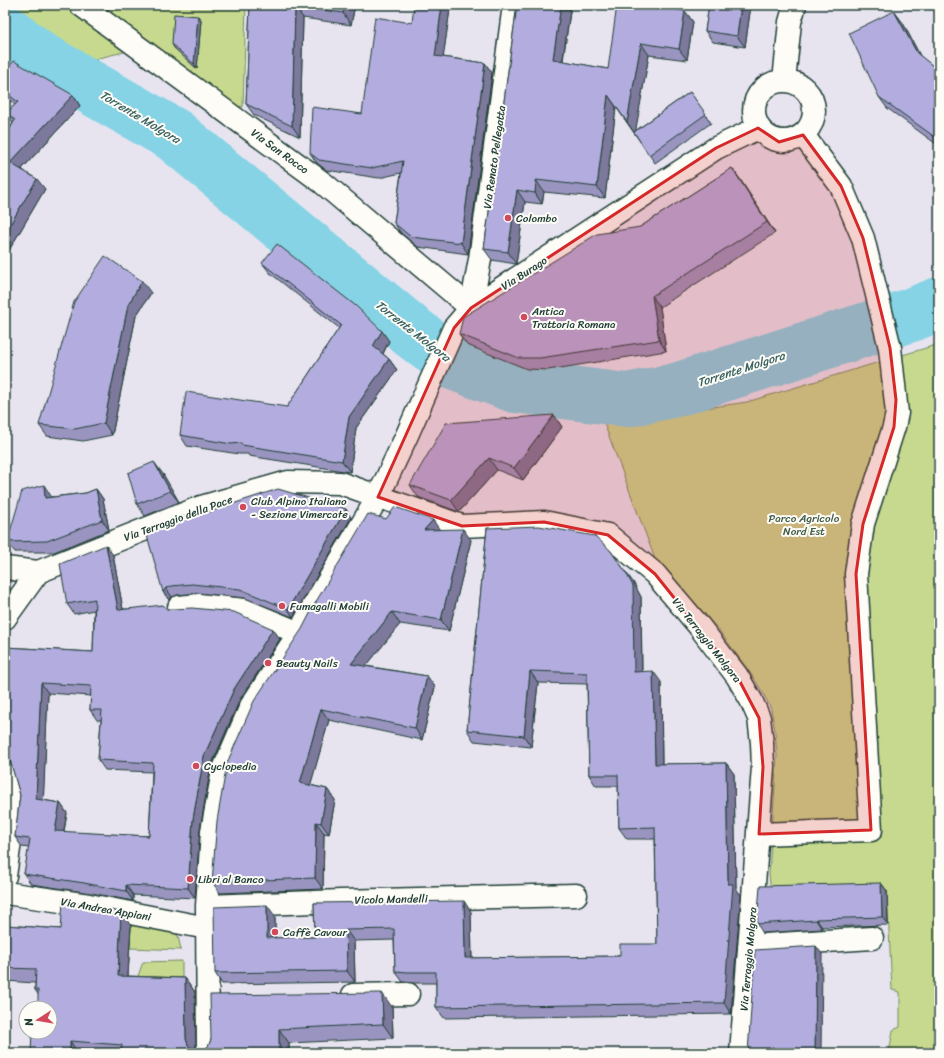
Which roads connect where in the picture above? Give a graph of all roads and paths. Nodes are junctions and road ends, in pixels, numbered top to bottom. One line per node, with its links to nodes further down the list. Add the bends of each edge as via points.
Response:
1 (81, 5): 7 (street, Via San Rocco, via 323,183)
2 (514, 5): 7 (street, Via Renato Pellegatta, via 480,259)
3 (795, 5): 4 (street, via 790,22)
4 (784, 81): 5 (street, via 768,85 757,97 753,113); 6 (street, via 801,86 813,101 813,120)
5 (758, 128): 6 (street, via 764,135 779,142 796,140); 7 (street, Via Burago, via 716,148)
6 (803, 135): 15 (street, via 841,186 863,238 890,348 897,413 863,524 856,574 871,830)
7 (470, 308): 8 (street, Via Burago, via 454,328)
8 (378, 496): 10 (street, Via Terraggio della Pace, via 340,483 288,482 201,507); 13 (street, Via Burago); 15 (street, Via Terraggio Molgora, via 462,526 544,522 608,535 654,574 699,626 737,676 759,718 763,767)
9 (5, 568): 10 (street, Via Terraggio della Pace)
10 (38, 572): 12 (street)
11 (191, 601): 13 (street, via 244,610)
12 (5, 618)
13 (299, 633): 19 (street, Via Burago, via 251,706 223,771 212,831)
14 (5, 774): 16 (street, via 15,808)
15 (759, 834): 22 (street, Via Terraggio Molgora)
16 (5, 876)
17 (5, 892): 20 (street, Via Andrea Appiani, via 89,904)
18 (576, 895): 19 (street, Vicolo Mandelli)
19 (207, 906): 20 (street, Via Burago)
20 (207, 928): 25 (street, Via Burago)
21 (872, 938): 22 (street)
22 (749, 946): 28 (street, Via Terraggio Molgora)
23 (408, 994): 24 (street)
24 (335, 995)
25 (208, 997): 26 (street); 27 (street, Via Burago)
26 (230, 997)
27 (208, 1053)
28 (741, 1053)

